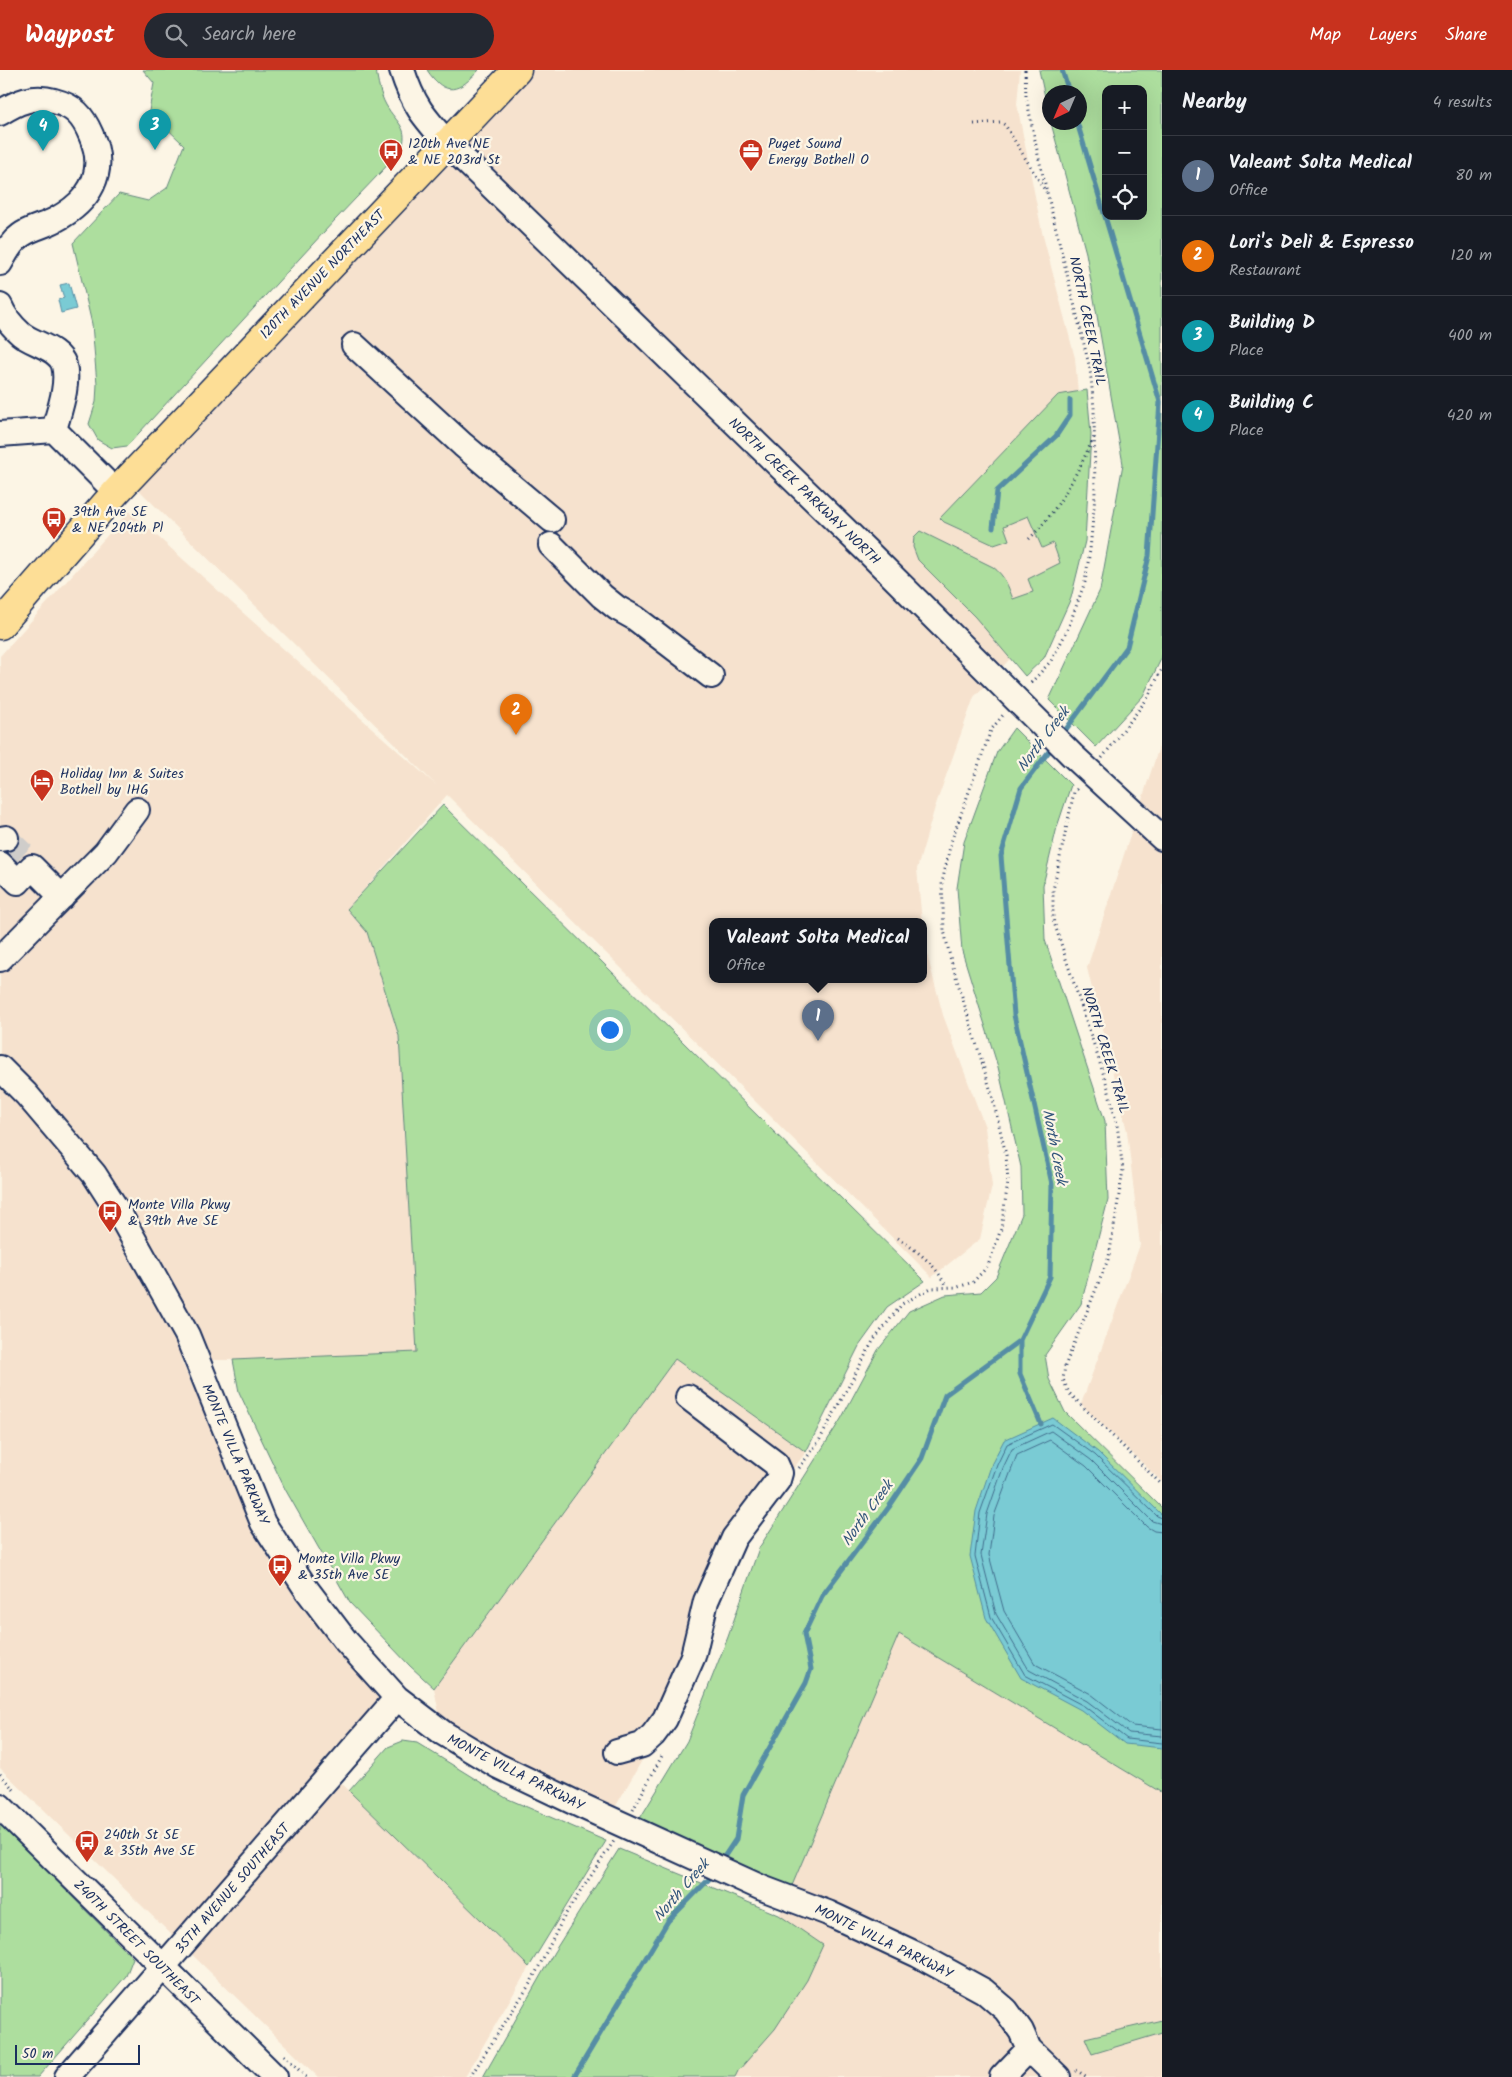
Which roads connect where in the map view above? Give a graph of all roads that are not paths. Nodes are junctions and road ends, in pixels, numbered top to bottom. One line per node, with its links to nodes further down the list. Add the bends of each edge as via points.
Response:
1 (402, 70): 4 (street, NORTH CREEK PARKWAY NORTH, via 410,96)
2 (517, 70): 4 (main road, 120TH AVENUE NORTHEAST)
3 (0, 113): 5 (street, via 19,101 46,98 68,104 85,120 94,142 97,166 92,189 55,220 21,234)
4 (448, 144): 10 (main road, 120TH AVENUE NORTHEAST); 16 (street, NORTH CREEK PARKWAY NORTH, via 867,551 1032,717)
5 (0, 263)
6 (0, 306): 8 (street, via 3,315 21,334 56,354 64,364 64,385)
7 (354, 345): 11 (street, via 463,445)
8 (54, 430): 9 (street); 10 (street)
9 (0, 434)
10 (122, 485): 13 (main road, 120TH AVENUE NORTHEAST)
11 (552, 520)
12 (551, 545): 14 (street, via 602,596)
13 (0, 625)
14 (711, 676)
15 (137, 810): 18 (street, via 106,852)
16 (1162, 838)
17 (0, 864): 18 (street, via 18,882 28,862)
18 (62, 897): 19 (street)
19 (0, 959)
20 (0, 1068): 22 (street, MONTE VILLA PARKWAY, via 94,1174 120,1213 187,1336 263,1523 345,1640)
21 (688, 1397): 23 (street, via 776,1464 780,1473 734,1538 716,1576 706,1601 694,1656 665,1719 642,1745)
22 (397, 1698): 25 (street, 35TH AVENUE SOUTHEAST); 26 (street, MONTE VILLA PARKWAY, via 442,1733 498,1766 762,1888 828,1913 918,1955 984,1991 1006,2010)
23 (618, 1752)
24 (0, 1806): 25 (street, 240TH STREET SOUTHEAST)
25 (163, 1968): 27 (street, 35TH AVENUE SOUTHEAST); 28 (street, 240TH STREET SOUTHEAST)
26 (1029, 2049): 29 (street); 30 (street, MONTE VILLA PARKWAY)
27 (67, 2077)
28 (275, 2077)
29 (1002, 2077)
30 (1058, 2077)

